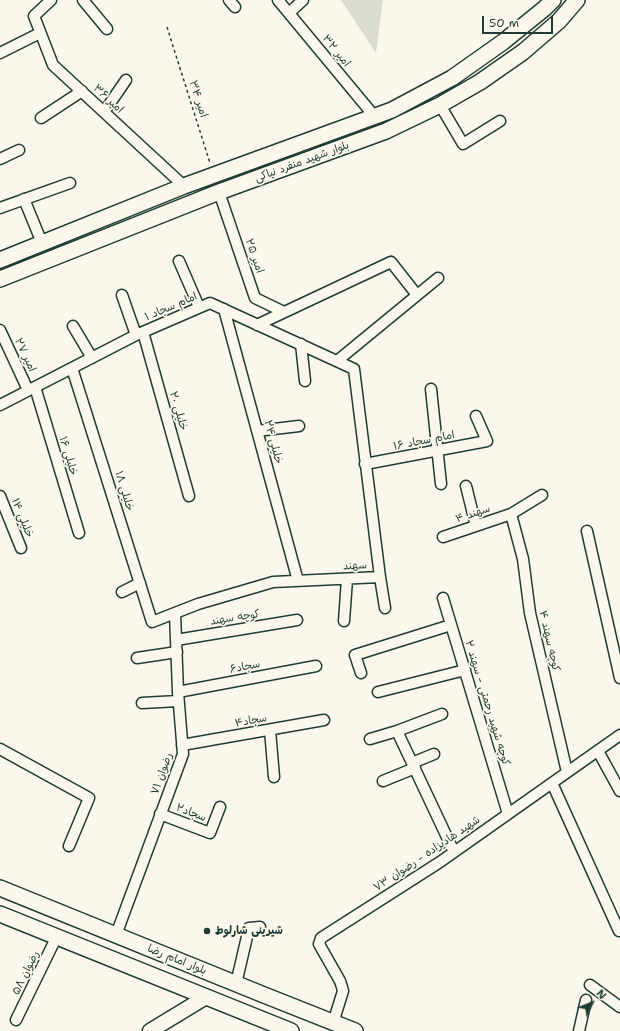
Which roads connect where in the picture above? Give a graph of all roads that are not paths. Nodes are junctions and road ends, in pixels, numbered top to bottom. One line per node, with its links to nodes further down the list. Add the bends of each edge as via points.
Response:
1 (51, 0): 9 (street, امیر ۳۶, via 34,16)
2 (83, 0): 8 (street)
3 (278, 0): 7 (street, امیر ۳۲)
4 (303, 0): 7 (street)
5 (553, 0): 15 (main road, بلوار شهید منفرد نیاکی, via 503,42 452,78)
6 (578, 0): 13 (main road, بلوار شهید منفرد نیاکی, via 559,21 523,52 480,82)
7 (289, 13): 15 (street, امیر ۳۲)
8 (107, 29)
9 (40, 33): 10 (street); 12 (street, امیر ۳۶, via 53,65)
10 (0, 53)
11 (126, 80): 14 (street)
12 (82, 91): 14 (street, امیر ۳۶); 16 (street)
13 (440, 105): 17 (street, via 464,144); 23 (main road, بلوار شهید منفرد نیاکی, via 386,131)
14 (104, 112): 22 (street, امیر ۳۶)
15 (374, 117): 20 (main road, بلوار شهید منفرد نیاکی)
16 (41, 118)
17 (500, 121)
18 (19, 150): 19 (street)
19 (0, 157)
20 (214, 175): 22 (main road, بلوار شهید منفرد نیاکی); 23 (main road)
21 (70, 183): 24 (street)
22 (184, 186): 26 (main road, بلوار شهید منفرد نیاکی)
23 (220, 192): 30 (main road, بلوار شهید منفرد نیاکی); 35 (street, امیر ۲۵, via 255,298)
24 (24, 199): 25 (street); 26 (street)
25 (0, 208)
26 (42, 243): 27 (main road, بلوار شهید منفرد نیاکی)
27 (0, 260)
28 (179, 261): 33 (street)
29 (438, 278): 32 (street)
30 (0, 279)
31 (122, 295): 39 (street, خلیلی ۲۰)
32 (417, 295): 35 (street, via 392,262); 42 (street)
33 (199, 307): 34 (street, امام سجاد ۱, via 210,303); 39 (street, امام سجاد ۱)
34 (224, 309): 36 (street, امام سجاد ۱); 51 (street, خلیلی ۲۴)
35 (284, 312): 36 (street)
36 (257, 325): 40 (street, امام سجاد ۱)
37 (73, 326): 41 (street)
38 (0, 330): 46 (street, امیر ۲۷)
39 (140, 333): 41 (street, امام سجاد ۱); 58 (street, خلیلی ۲۰)
40 (301, 344): 42 (street, امام سجاد ۱); 45 (street)
41 (92, 358): 43 (street, امام سجاد ۱)
42 (336, 361): 44 (street, امام سجاد ۱)
43 (72, 368): 46 (street, امام سجاد ۱); 68 (street, خلیلی ۱۸)
44 (354, 369): 53 (street, سهند)
45 (305, 381)
46 (31, 388): 48 (street, امام سجاد ۱); 62 (street, خلیلی ۱۶)
47 (431, 389): 52 (street)
48 (0, 404)
49 (476, 416): 52 (street, امام سجاد ۱۶, via 487,441)
50 (298, 426): 51 (street)
51 (257, 431): 67 (street, خلیلی ۲۴)
52 (437, 450): 53 (street, امام سجاد ۱۶); 54 (street)
53 (366, 464): 65 (street, سهند)
54 (441, 484)
55 (466, 486): 60 (street)
56 (542, 495): 59 (street, سهند ۴)
57 (0, 496): 64 (street, خلیلی ۱۴)
58 (189, 496)
59 (511, 514): 60 (street, سهند ۴); 98 (street, کوچه سهند ۴, via 523,559 530,613)
60 (476, 526): 63 (street, سهند ۴)
61 (587, 531): 83 (street)
62 (79, 533)
63 (443, 537)
64 (21, 548)
65 (380, 577): 66 (street, سهند); 71 (street)
66 (348, 579): 67 (street, سهند); 75 (street)
67 (298, 581): 72 (street, سهند, via 273,582)
68 (140, 584): 69 (street); 74 (street, خلیلی ۱۸)
69 (122, 592)
70 (443, 598): 76 (street, کوچه شهید رحمتی - سهند ۲)
71 (385, 608)
72 (175, 613): 74 (street, سهند); 77 (street, رضوان ۷۱)
73 (297, 620): 77 (street, كوچه سهند)
74 (152, 622)
75 (344, 622)
76 (451, 625): 81 (street, کوچه شهید رحمتی - سهند ۲); 82 (street, via 355,655)
77 (176, 640): 78 (street, رضوان ۷۱)
78 (176, 652): 79 (street); 85 (street, رضوان ۷۱)
79 (137, 658)
80 (316, 666): 85 (street, سجاد۶)
81 (464, 670): 84 (street); 105 (street, کوچه شهید رحمتی - سهند ۲)
82 (361, 673)
83 (620, 678)
84 (378, 692)
85 (178, 696): 86 (street, سجاد۶); 93 (street, رضوان ۷۱)
86 (142, 703)
87 (442, 714): 90 (street)
88 (324, 720): 89 (street, سجاد۴)
89 (270, 730): 93 (street, سجاد۴); 99 (street)
90 (397, 731): 92 (street); 97 (street)
91 (620, 735): 95 (street, شهید هادیزاده - رضوان ۷۳)
92 (370, 739)
93 (182, 745): 104 (street, رضوان ۷۱, via 183,754)
94 (0, 749): 106 (street, via 89,798)
95 (598, 751): 98 (street, شهید هادیزاده - رضوان ۷۳); 102 (street)
96 (434, 754): 97 (street)
97 (413, 766): 100 (street); 107 (street)
98 (567, 772): 101 (street, شهید هادیزاده - رضوان ۷۳)
99 (274, 777)
100 (383, 781)
101 (552, 783): 105 (street, شهید هادیزاده - رضوان ۷۳); 111 (street)
102 (620, 791)
103 (220, 807): 104 (street, سجاد۲, via 210,833)
104 (160, 814): 112 (street, رضوان ۷۱)
105 (508, 814): 107 (street, شهید هادیزاده - رضوان ۷۳)
106 (69, 846)
107 (454, 852): 120 (street, شهید هادیزاده - رضوان ۷۳, via 321,938 319,944 343,991)
108 (0, 888): 112 (main road, بلوار امام رضا)
109 (0, 914): 113 (main road)
110 (260, 927): 114 (street, via 248,928)
111 (619, 932)
112 (116, 935): 114 (main road, بلوار امام رضا)
113 (57, 936): 116 (main road); 119 (street, رضوان ۵۸)
114 (236, 984): 120 (main road, بلوار امام رضا)
115 (590, 985): 118 (street)
116 (206, 997): 121 (main road); 122 (main road)
117 (586, 1000): 124 (street)
118 (620, 1006)
119 (16, 1020)
120 (333, 1022): 123 (main road, بلوار امام رضا)
121 (150, 1031)
122 (291, 1031)
123 (355, 1031)
124 (579, 1031)

